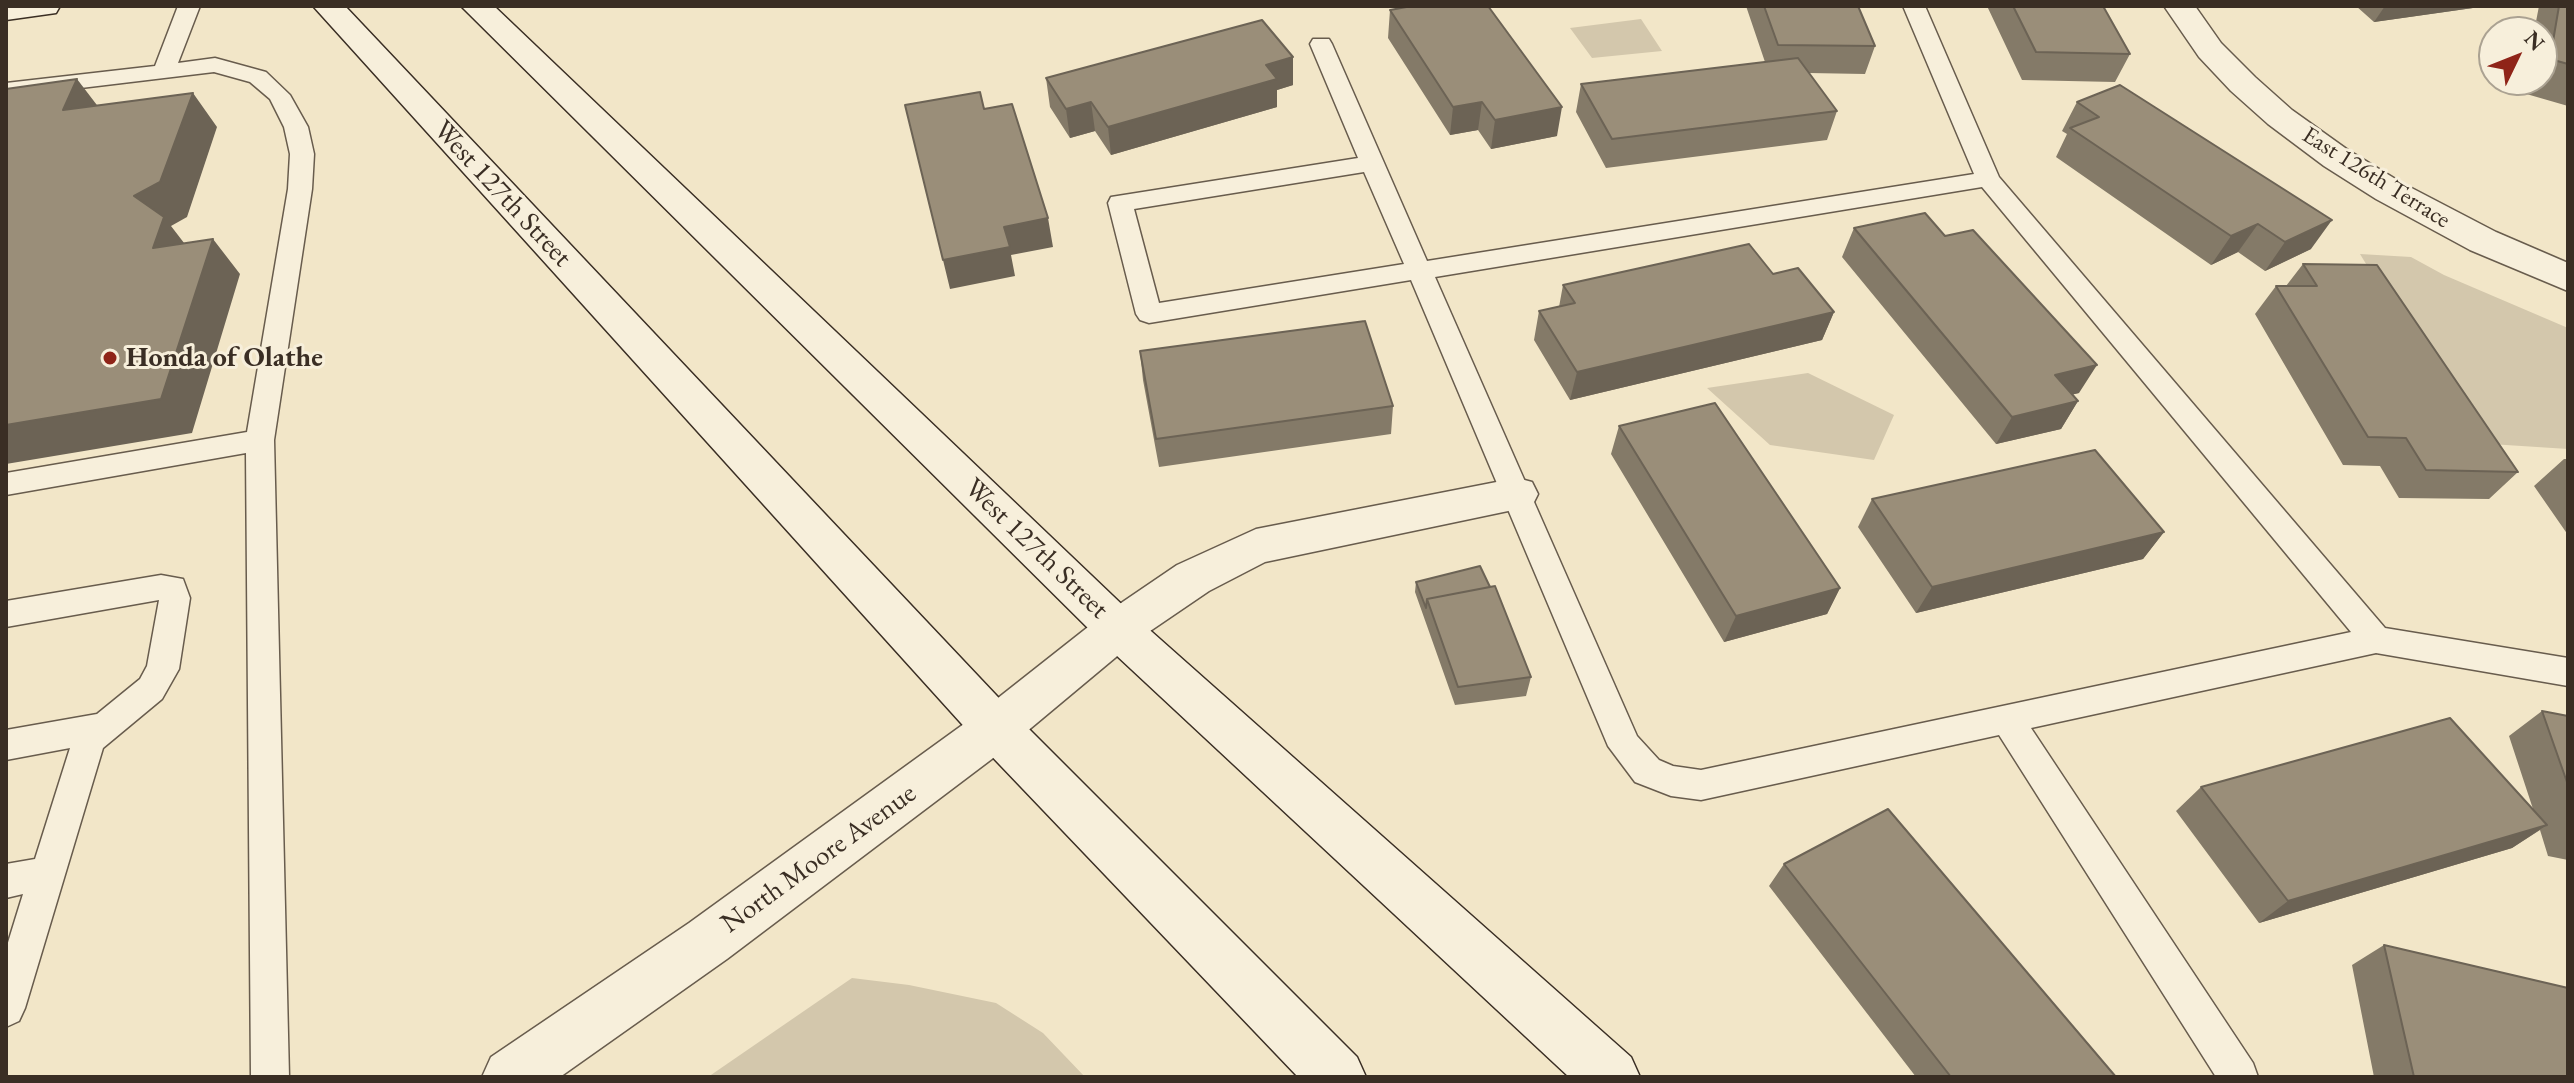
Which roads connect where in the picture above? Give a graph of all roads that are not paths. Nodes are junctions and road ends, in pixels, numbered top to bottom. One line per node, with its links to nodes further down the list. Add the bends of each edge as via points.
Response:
1 (45, 6): 5 (main road)
2 (189, 6): 9 (lane)
3 (1914, 6): 12 (lane)
4 (2179, 6): 14 (main road, East 126th Terrace, via 2243,84 2336,158 2469,234)
5 (6, 11)
6 (483, 12): 19 (main road, West 127th Street)
7 (340, 19): 24 (main road, West 127th Street)
8 (1321, 44): 11 (lane)
9 (164, 70): 10 (lane); 15 (lane, via 215,65 258,77 279,95 296,127 302,154 300,189)
10 (6, 90)
11 (1372, 163): 13 (lane); 13 (lane, via 1120,203 1149,314)
12 (1988, 179): 13 (lane); 20 (lane)
13 (1419, 271): 17 (lane)
14 (2568, 278)
15 (260, 440): 16 (lane); 29 (lane)
16 (6, 484)
17 (1517, 494): 19 (main road, North Moore Avenue, via 1256,546 1193,578); 22 (lane, via 1625,746 1647,771 1701,785)
18 (6, 614): 23 (lane, via 172,588 175,598 163,669 151,689)
19 (1118, 629): 24 (main road, North Moore Avenue); 32 (main road, West 127th Street)
20 (2376, 640): 21 (lane); 22 (lane)
21 (2568, 672)
22 (2007, 720): 33 (lane)
23 (103, 727): 25 (lane); 26 (lane, via 89,740)
24 (996, 728): 30 (main road, North Moore Avenue, via 708,941); 31 (main road, West 127th Street)
25 (6, 745)
26 (48, 873): 27 (lane); 28 (lane)
27 (6, 881)
28 (6, 1008)
29 (270, 1077)
30 (511, 1077)
31 (1337, 1077)
32 (1611, 1077)
33 (2239, 1077)

